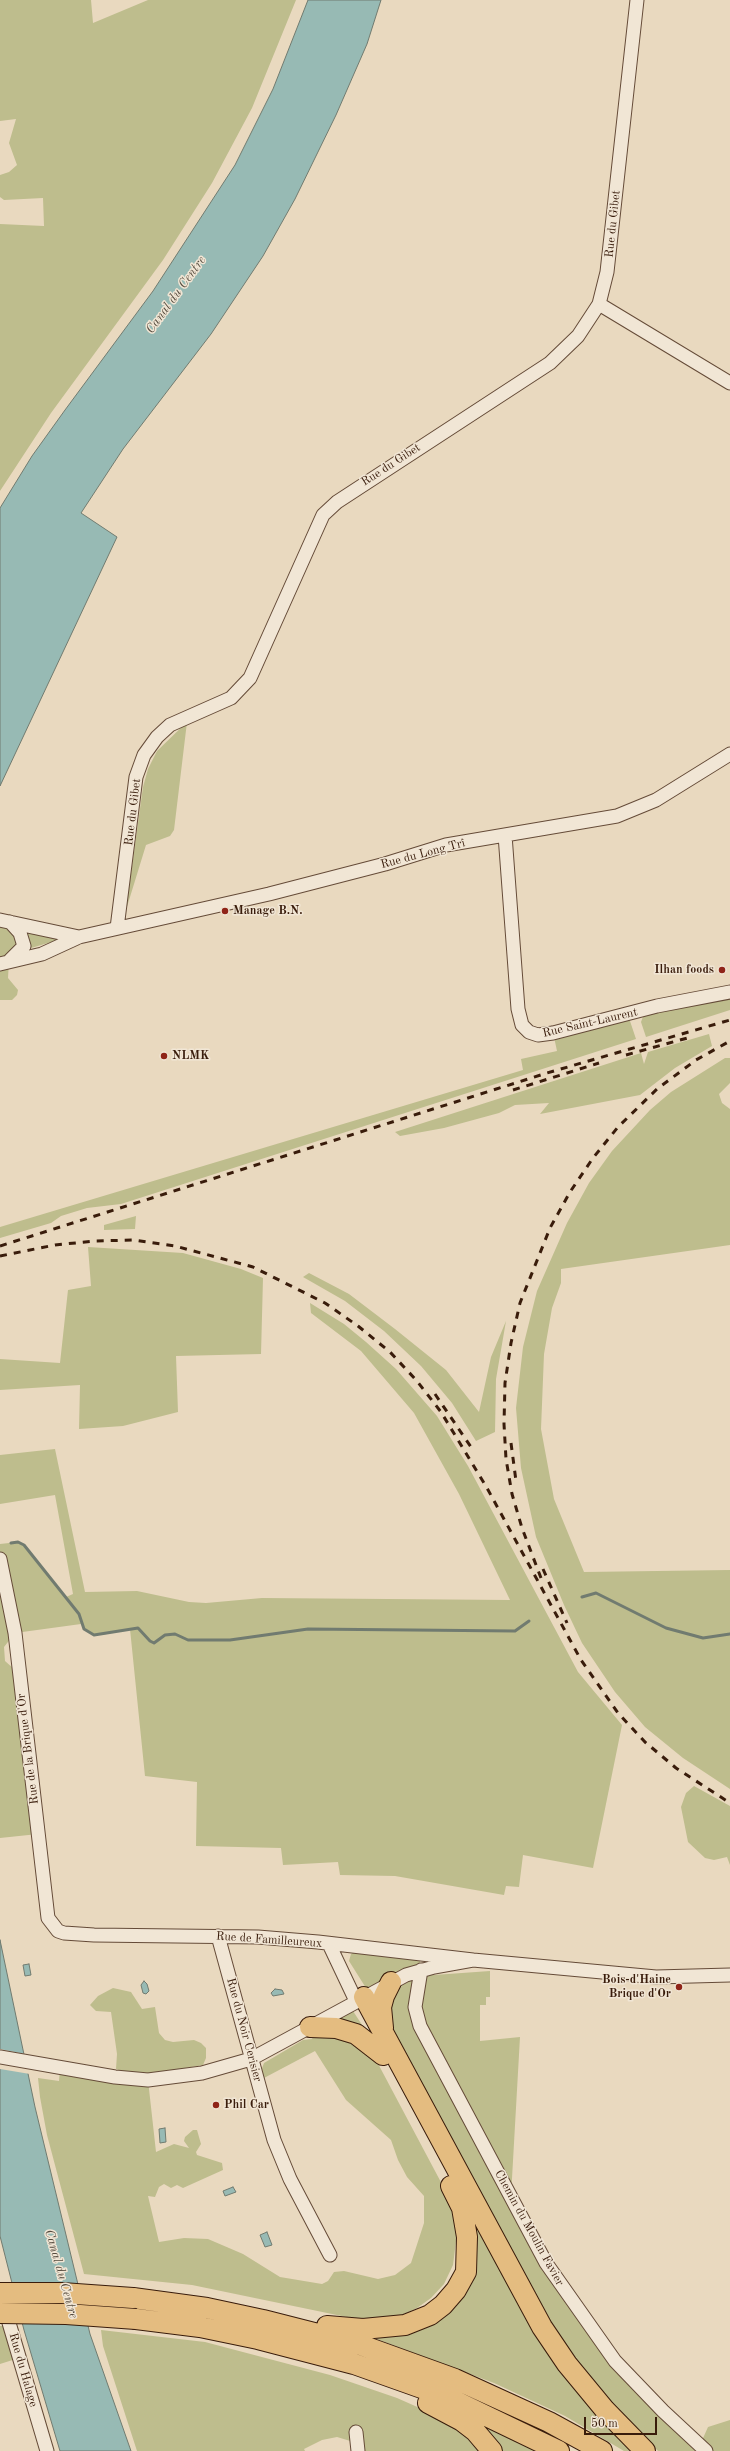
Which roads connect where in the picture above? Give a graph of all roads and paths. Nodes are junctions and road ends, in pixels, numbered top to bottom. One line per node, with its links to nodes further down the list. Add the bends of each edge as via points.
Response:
1 (637, 0): 2 (street, Rue du Gibet, via 607,272)
2 (599, 304): 3 (street); 7 (street, Rue du Gibet, via 578,336 550,363 390,466 337,502 323,515 250,678 231,698 170,725 144,755 136,777)
3 (730, 383)
4 (730, 754): 5 (street, Rue du Long Trî, via 656,800 635,810 600,820)
5 (505, 835): 7 (street, Rue du Long Trî, via 446,845 325,880); 10 (street, Rue Saint-Laurent, via 518,1009 522,1025 529,1032 538,1035 554,1033 657,1006)
6 (5, 921): 8 (street); 9 (street, via 20,933 24,946)
7 (123, 927): 8 (street, Rue du Long Trî)
8 (79, 937): 9 (street, via 42,954)
9 (4, 963)
10 (730, 992)
11 (0, 1559): 12 (street, Rue de la Brique d'Or, via 15,1633 48,1918 58,1931)
12 (64, 1933): 13 (street, Rue de Familleureux)
13 (218, 1936): 14 (street, Rue de Familleureux); 23 (street, Rue du Noir Cerisier)
14 (329, 1944): 15 (street, Rue de Familleureux); 19 (street)
15 (473, 1960): 16 (street, Rue de Familleureux); 17 (street, Rue de Familleureux, via 656,1977)
16 (421, 1970): 18 (street, Rue de Familleureux); 37 (street, Chemin du Moulin Favier, via 415,2008 420,2026 546,2263 615,2361)
17 (730, 1976)
18 (391, 1982): 19 (street, Rue de Familleureux); 21 (highway, via 381,2007)
19 (360, 1999): 20 (street, Rue de Familleureux); 21 (highway)
20 (310, 2027): 21 (highway, via 331,2027); 23 (street, Rue de Familleureux)
21 (384, 2045): 28 (highway, via 462,2208 468,2237 466,2272 456,2290 443,2305 430,2315 405,2325 384,2329 328,2326); 36 (highway, via 542,2327 567,2364 604,2410)
22 (0, 2057): 23 (street, Rue de Familleureux, via 148,2080 202,2073)
23 (251, 2059): 24 (street, Rue du Noir Cerisier, via 280,2158)
24 (330, 2254)
25 (0, 2289): 31 (street, Rue du Halage)
26 (0, 2293): 28 (highway, bridge, via 62,2293 133,2298 207,2308)
27 (0, 2313): 29 (highway, bridge, via 66,2314 200,2327 258,2339)
28 (301, 2329): 35 (highway, via 361,2345 455,2379 549,2422)
29 (377, 2372): 33 (highway, via 402,2390 462,2421 475,2431); 34 (highway, via 447,2398)
30 (356, 2432): 32 (street)
31 (47, 2451)
32 (358, 2451)
33 (492, 2451)
34 (559, 2451)
35 (602, 2451)
36 (645, 2451)
37 (706, 2451)

